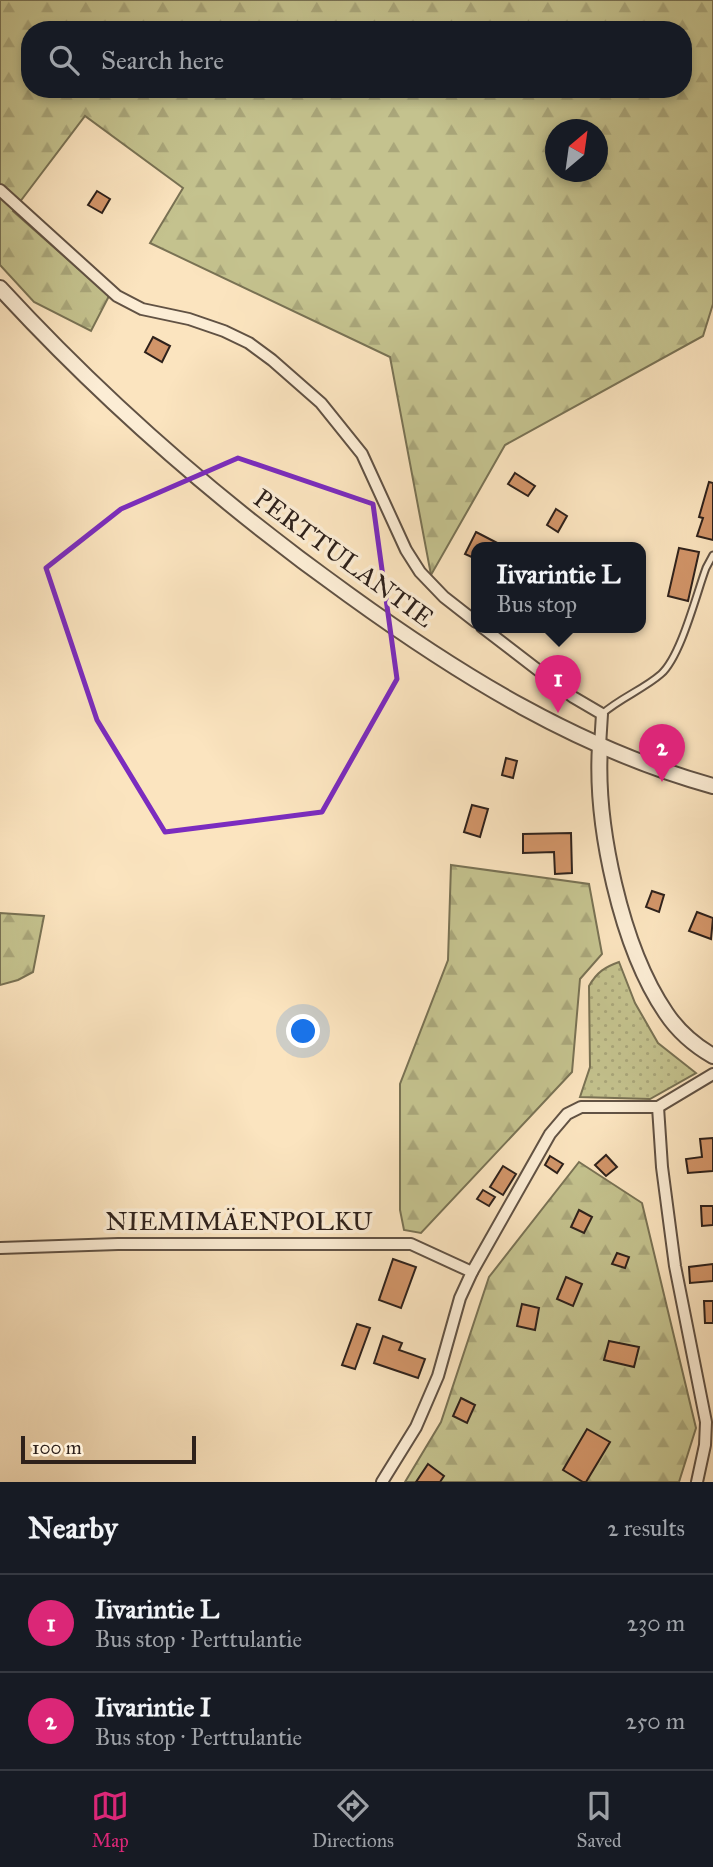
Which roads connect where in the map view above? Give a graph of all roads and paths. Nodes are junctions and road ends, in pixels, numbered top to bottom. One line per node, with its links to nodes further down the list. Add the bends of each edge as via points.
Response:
1 (0, 190): 4 (street, via 117,296 142,309 190,319 249,343 321,403 362,454 419,572)
2 (0, 288): 7 (street, PERTTULANTIE, via 139,426 315,571 477,682)
3 (713, 555): 6 (lane, via 671,660 661,674)
4 (471, 618)
5 (490, 633): 6 (street)
6 (602, 715): 7 (street)
7 (600, 746): 8 (street, PERTTULANTIE); 9 (street, via 605,826 629,934 667,1015 697,1047)
8 (713, 786)
9 (713, 1056)
10 (713, 1074): 11 (street)
11 (658, 1107): 13 (street, via 581,1107 566,1114 550,1134); 15 (street, via 675,1266 706,1422)
12 (0, 1248): 13 (street, NIEMIMÄENPOLKU, via 411,1244)
13 (472, 1272): 14 (street, via 416,1427)
14 (382, 1482)
15 (697, 1482)

